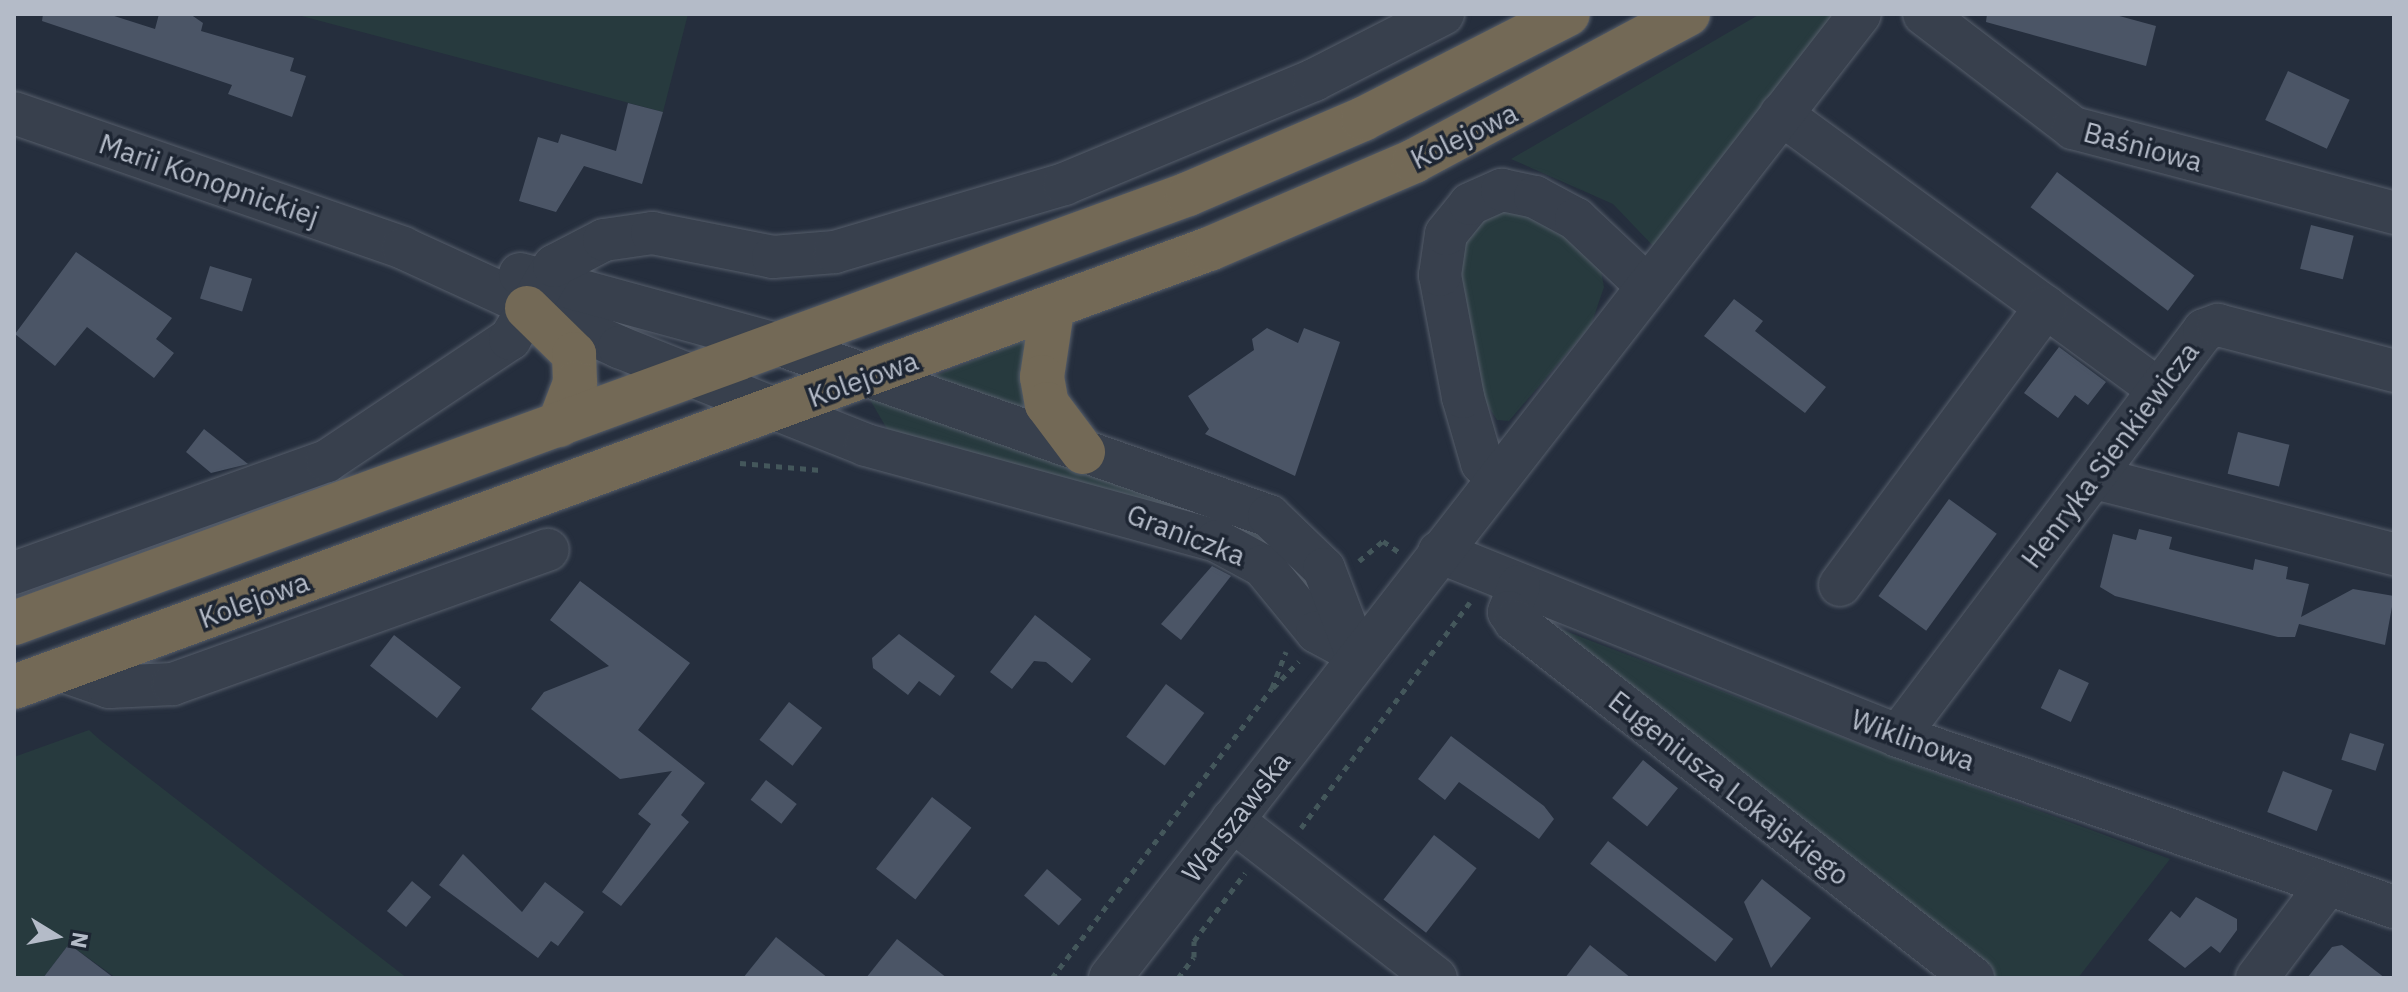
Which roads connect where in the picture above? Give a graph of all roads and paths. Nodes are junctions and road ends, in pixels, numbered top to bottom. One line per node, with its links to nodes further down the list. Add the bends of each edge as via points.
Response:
1 (1443, 14): 10 (street, via 1314,80 1064,184 835,252 773,257 628,234 577,251)
2 (1568, 14): 13 (highway, via 1248,171)
3 (1688, 14): 12 (highway, Kolejowa, via 1414,161)
4 (1860, 14): 7 (street)
5 (1924, 14): 8 (street, Baśniowa, via 2073,128)
6 (14, 113): 10 (street, Marii Konopnickiej)
7 (1781, 114): 9 (street); 11 (street)
8 (2394, 213)
9 (1645, 284): 23 (street); 23 (street, via 1576,219 1535,197 1502,190 1470,204 1446,234 1440,275 1463,397 1482,463)
10 (535, 294): 13 (street, Marii Konopnickiej); 15 (street, Marii Konopnickiej); 19 (highway, via 574,354 575,383); 29 (street, via 510,339 327,461)
11 (2046, 307): 17 (street); 31 (street)
12 (1052, 310): 16 (highway, Kolejowa); 20 (highway, via 1042,377 1047,404)
13 (780, 345): 15 (highway); 16 (street, Graniczka)
14 (2394, 371): 17 (street, Henryka Sienkiewicza, via 2218,325 2204,330)
15 (699, 374): 18 (street, Graniczka); 19 (highway)
16 (871, 375): 18 (highway, Kolejowa); 20 (street, Graniczka)
17 (2159, 390): 24 (street, Henryka Sienkiewicza)
18 (782, 409): 28 (highway, Kolejowa); 35 (street, Graniczka, via 888,452 1217,541 1263,566 1317,632)
19 (559, 425): 32 (highway)
20 (1083, 452): 35 (street, Graniczka, via 1269,516 1299,538 1324,569)
21 (723, 468): 22 (path, via 766,461)
22 (828, 471)
23 (1498, 477): 26 (street)
24 (2095, 478): 27 (street); 38 (street, Henryka Sienkiewicza)
25 (548, 550): 33 (street)
26 (1439, 552): 30 (street, Wiklinowa); 35 (street)
27 (2394, 554)
28 (364, 560): 33 (street); 36 (highway, Kolejowa)
29 (14, 573)
30 (1505, 580): 38 (street, Wiklinowa); 40 (path); 48 (street, Eugeniusza Lokajskiego, via 1515,621)
31 (1840, 585)
32 (14, 623)
33 (339, 625): 36 (street, via 173,684 109,687)
34 (1281, 639): 44 (path, via 1287,653 1272,688)
35 (1356, 653): 39 (street, Warszawska)
36 (60, 670): 37 (highway, Kolejowa)
37 (14, 687)
38 (1898, 736): 42 (street, Wiklinowa)
39 (1232, 820): 45 (street, Warszawska); 47 (street)
40 (1296, 835)
41 (1258, 863): 46 (path, via 1194,941 1194,957)
42 (2327, 885): 43 (street, Wiklinowa); 49 (street)
43 (2394, 907)
44 (1052, 978)
45 (1110, 978)
46 (1178, 978)
47 (1436, 978)
48 (1973, 978)
49 (2257, 978)

